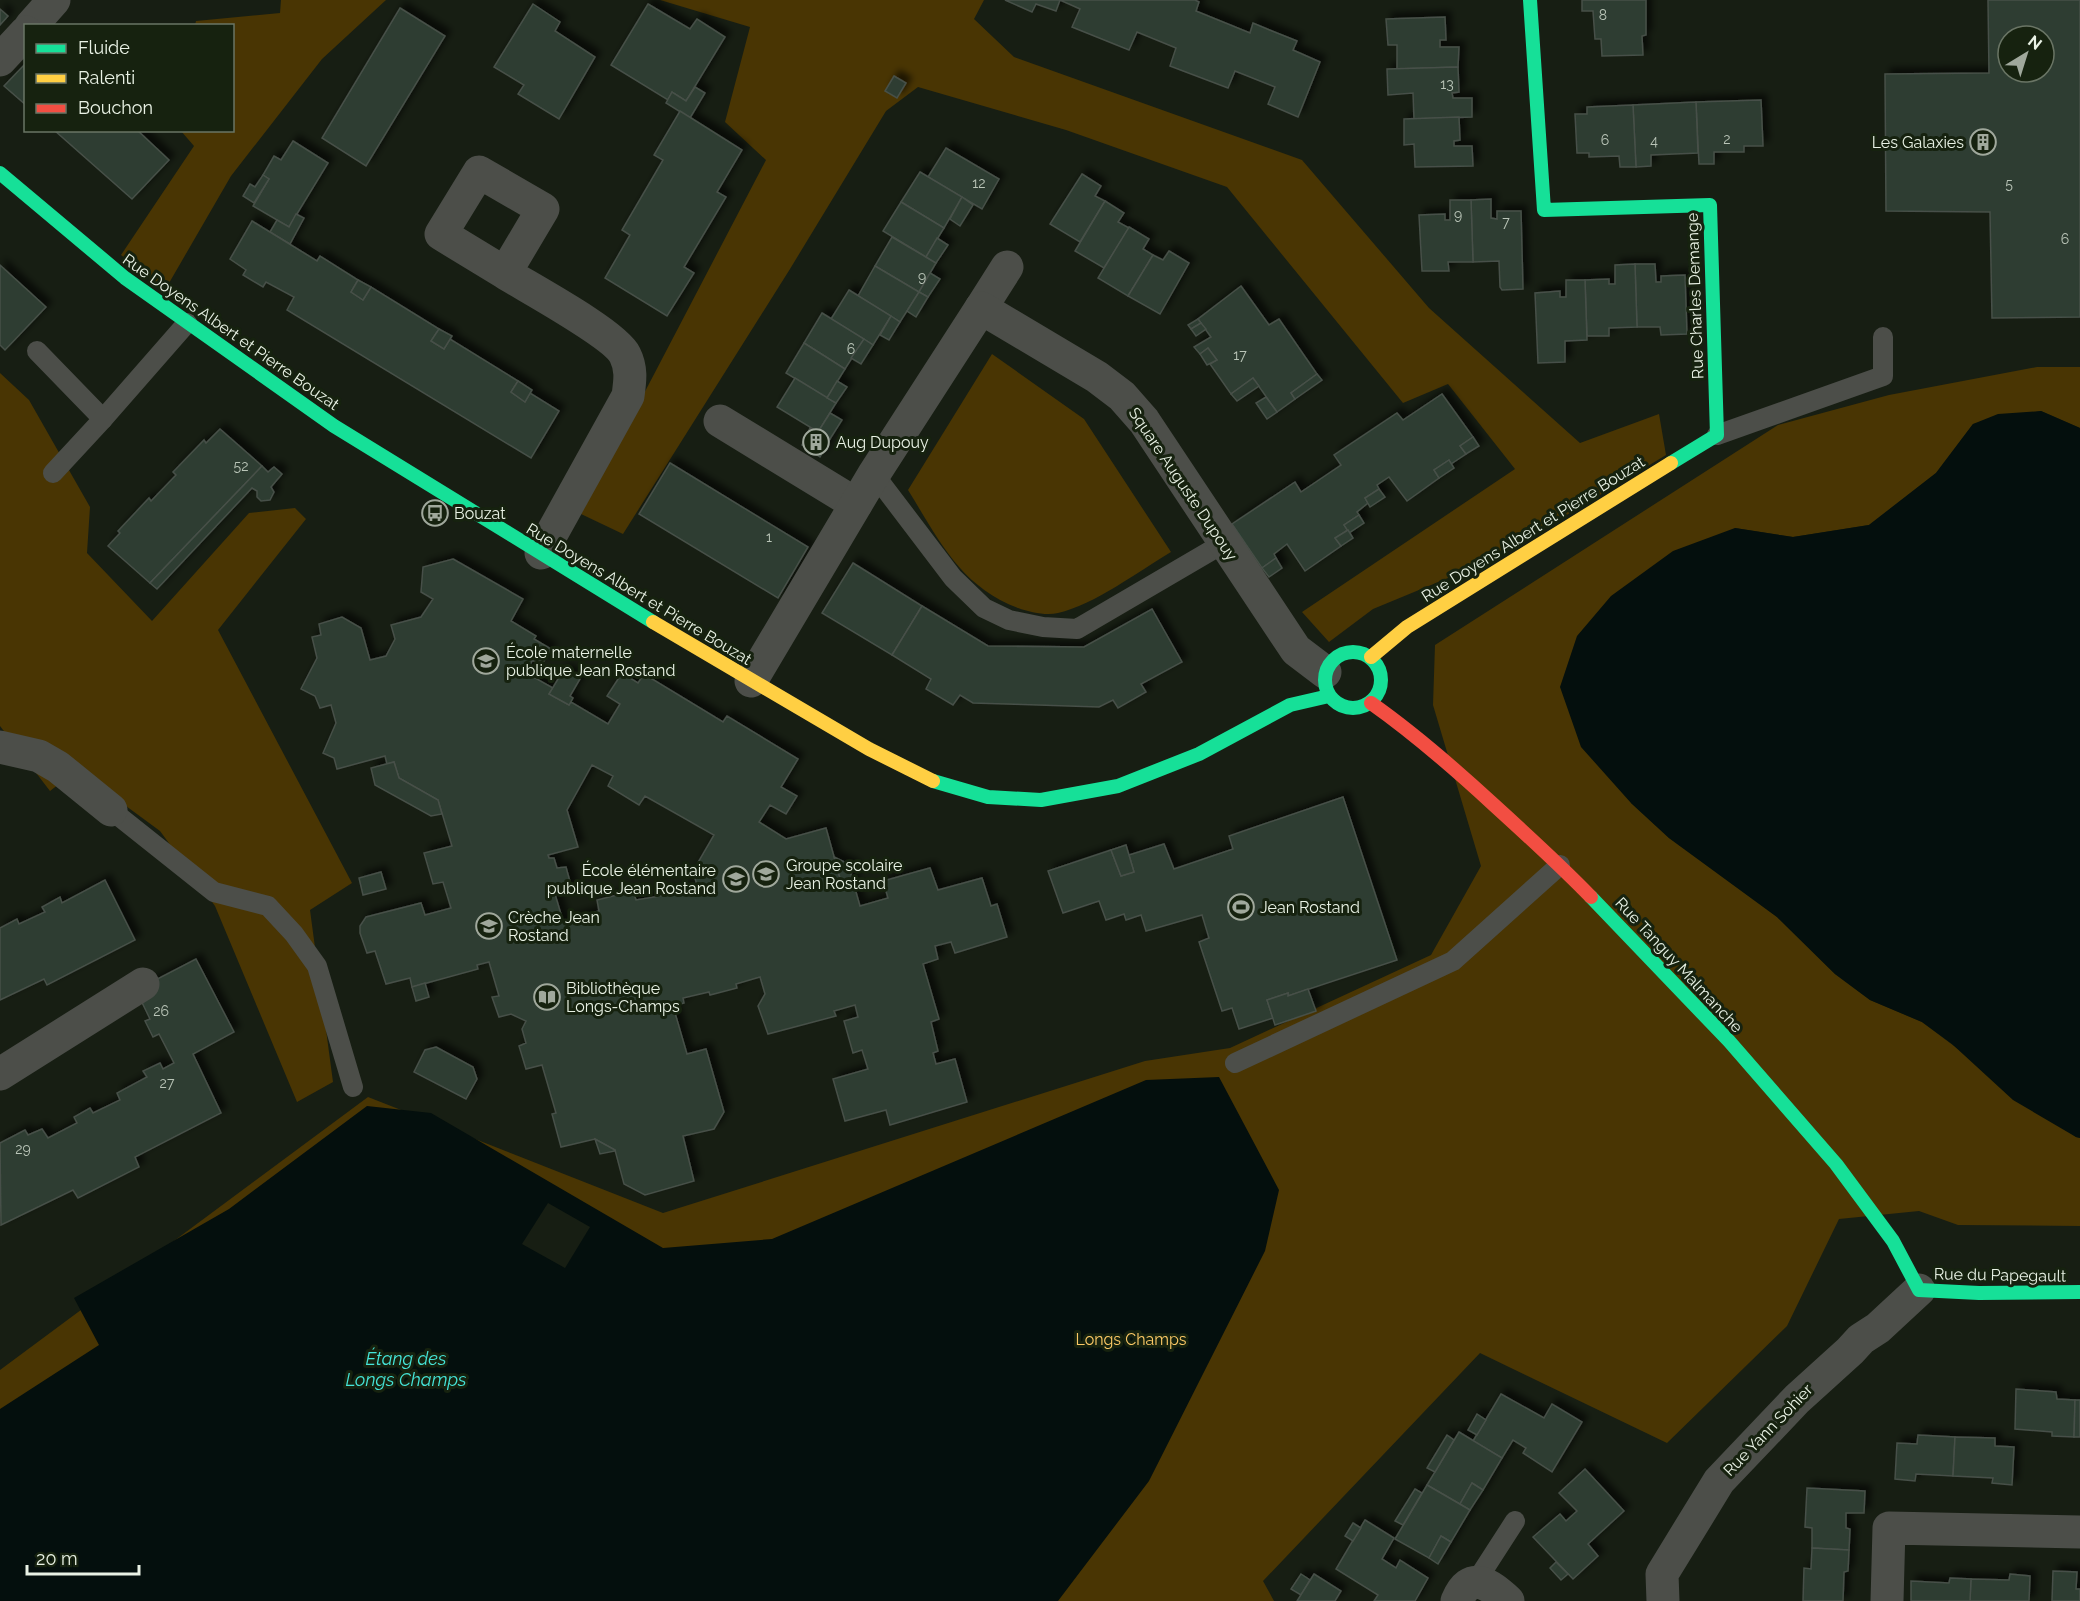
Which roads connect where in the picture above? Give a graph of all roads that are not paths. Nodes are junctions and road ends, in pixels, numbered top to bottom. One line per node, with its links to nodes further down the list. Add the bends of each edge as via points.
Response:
1 (54, 0): 3 (street)
2 (1530, 0): 15 (street, Rue Charles Demange, via 1544,210 1710,205)
3 (33, 24)
4 (24, 34): 5 (street)
5 (0, 60)
6 (0, 173): 10 (street, Rue Doyens Albert et Pierre Bouzat, via 124,279)
7 (1007, 267): 9 (street)
8 (505, 273): 20 (street, via 610,338 625,354 632,376 628,396)
9 (981, 308): 17 (street); 19 (street, Square Auguste Dupouy, via 1122,396 1144,421)
10 (187, 323): 13 (lane); 20 (street, Rue Doyens Albert et Pierre Bouzat, via 334,426)
11 (1883, 337): 15 (lane, via 1883,376)
12 (37, 351): 13 (lane)
13 (104, 419): 16 (lane)
14 (720, 421): 18 (street)
15 (1717, 435): 21 (street, Rue Doyens Albert et Pierre Bouzat, via 1407,627)
16 (53, 473)
17 (874, 474): 18 (street); 19 (lane, via 953,578 984,608 1009,620 1043,627 1077,629)
18 (856, 504): 22 (street)
19 (1224, 543): 23 (street, Square Auguste Dupouy, via 1296,650)
20 (541, 553): 22 (street, Rue Doyens Albert et Pierre Bouzat)
21 (1371, 657): 23 (street, via 1353,651 1335,657 1329,664); 24 (street, via 1382,680)
22 (751, 681): 23 (street, Rue Doyens Albert et Pierre Bouzat, via 937,783 988,797 1041,800 1118,786 1199,754)
23 (1327, 684): 24 (street, via 1343,707)
24 (1371, 703): 27 (street, Rue Tanguy Malmanche, via 1459,773)
25 (0, 747): 26 (street, via 39,756)
26 (111, 810): 31 (lane, via 214,892 268,906 294,934 317,966)
27 (1560, 866): 29 (lane, via 1453,961); 32 (street, Rue Tanguy Malmanche, via 1729,1041 1836,1164 1893,1241)
28 (143, 984): 30 (street)
29 (1235, 1063)
30 (0, 1074)
31 (353, 1087)
32 (1919, 1290): 33 (street, Rue du Papegault); 38 (street, Rue Yann Sohier, via 1797,1399 1719,1481 1662,1574)
33 (2080, 1292)
34 (1515, 1521): 36 (lane)
35 (2080, 1532): 39 (street, via 1888,1528)
36 (1466, 1592): 37 (street, via 1485,1583)
37 (1508, 1601)
38 (1663, 1601)
39 (1887, 1601)

